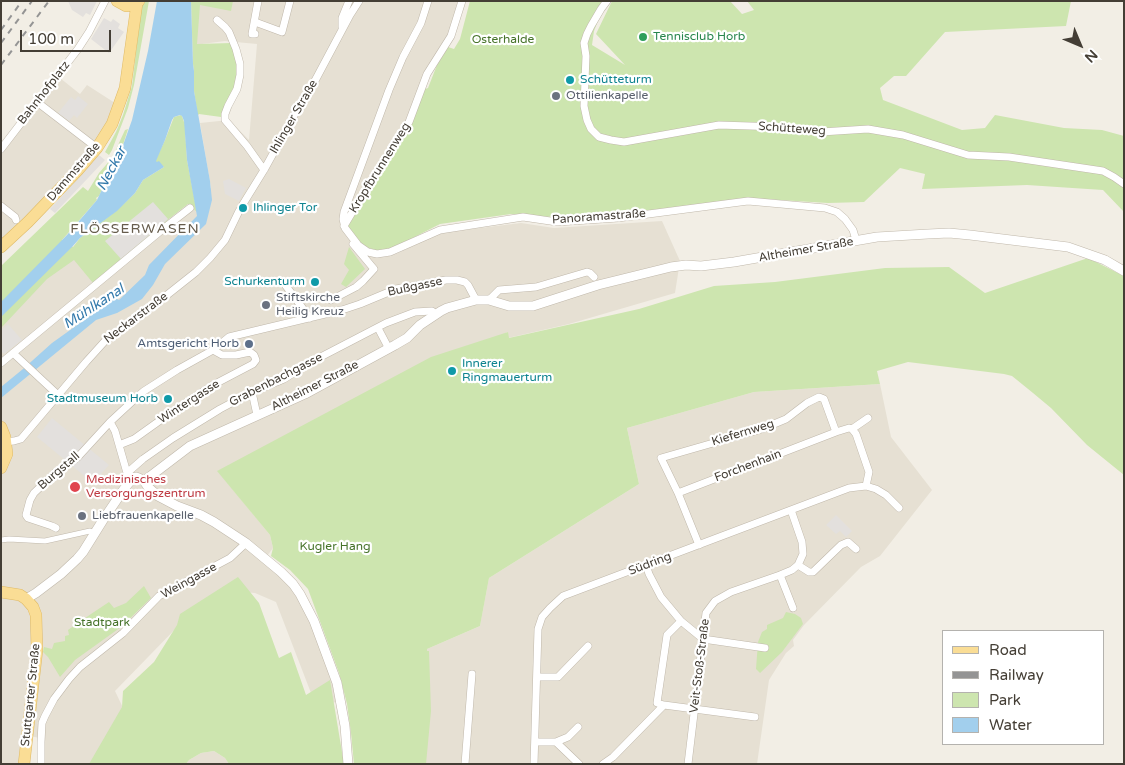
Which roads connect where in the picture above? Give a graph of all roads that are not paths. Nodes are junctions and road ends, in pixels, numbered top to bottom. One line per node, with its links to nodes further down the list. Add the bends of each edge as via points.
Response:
1 (105, 1): 10 (street, Bahnhofplatz)
2 (258, 1): 12 (street)
3 (290, 1): 12 (street, via 282,32)
4 (350, 1): 13 (street, Ihlinger Straße, via 342,18)
5 (359, 1): 13 (street, Ihlinger Straße)
6 (428, 1): 25 (street, via 389,90 344,212)
7 (462, 1): 25 (street, Kropfbrunnenweg, via 452,36 427,74 409,122)
8 (607, 1): 19 (street, Schütteweg, via 586,34 584,43 584,106 591,129 599,137 624,142 719,125 821,132 868,129 903,135 968,155 1103,171)
9 (128, 3): 10 (street, via 109,4); 16 (main road, Dammstraße, via 134,24 123,94 112,124)
10 (101, 10): 15 (street, Bahnhofplatz, via 85,39)
11 (217, 20): 18 (street, via 229,32 240,64 238,89 228,106 225,120)
12 (255, 22): 14 (street, via 252,34)
13 (342, 30): 18 (street, Ihlinger Straße)
14 (255, 34)
15 (37, 102): 16 (street); 17 (street, Bahnhofplatz)
16 (97, 148): 28 (main road, Dammstraße, via 52,198)
17 (1, 149)
18 (264, 170): 20 (street, Ihlinger Straße)
19 (1124, 184)
20 (243, 204)
21 (1, 206): 24 (street)
22 (190, 208): 40 (street)
23 (239, 211): 43 (street, Neckarstraße, via 225,240 210,258 167,295 105,340)
24 (16, 218)
25 (344, 226): 26 (street, Panoramastraße)
26 (350, 235): 27 (street, Panoramastraße, via 358,245 377,254 390,252 440,230 523,217 557,222 618,218 748,201 837,212 853,230); 32 (street, via 350,240 374,269 356,288)
27 (856, 240): 29 (street, Altheimer Straße, via 949,233 1068,246); 34 (street, Altheimer Straße, via 734,262 670,266 598,284 533,306 509,306)
28 (1, 247)
29 (1124, 271)
30 (594, 277): 34 (street, Altheimer Straße, via 587,272 536,287 499,290)
31 (286, 286): 36 (street)
32 (331, 300)
33 (476, 300): 34 (street, Altheimer Straße); 35 (street, Altheimer Straße); 36 (street, Bußgasse, via 465,282 446,280 396,289 360,304)
34 (489, 300)
35 (436, 314): 37 (street, Grabenbachgasse, via 432,311 414,312); 38 (street, Altheimer Straße)
36 (314, 317): 39 (street, via 229,337)
37 (378, 328): 38 (street); 42 (street, Grabenbachgasse, via 284,379)
38 (389, 349): 44 (street, Altheimer Straße, via 305,394)
39 (213, 350): 46 (street, via 136,396); 51 (street, Wintergasse, via 222,355 250,352 256,360 134,439)
40 (13, 353): 41 (street); 43 (street)
41 (1, 363)
42 (252, 392): 44 (street); 53 (street, Grabenbachgasse, via 142,459)
43 (58, 395): 50 (street, Neckarstraße, via 21,438)
44 (257, 415): 54 (street, Altheimer Straße, via 190,446)
45 (868, 418): 48 (street, Forchenhain)
46 (110, 422): 51 (street); 59 (street, Burgstall, via 77,458 57,471 30,500 28,518)
47 (1, 427): 50 (main road)
48 (852, 429): 49 (street, Forchenhain); 55 (street, via 869,472)
49 (836, 432): 56 (street, Forchenhain); 56 (street, Kiefernweg, via 824,399 819,397 786,420 762,430 661,458)
50 (4, 441): 52 (main road, via 7,454)
51 (119, 445): 53 (street)
52 (1, 468)
53 (130, 476): 54 (street); 60 (street)
54 (144, 481): 63 (street, via 158,496 214,522)
55 (866, 486): 57 (street, via 886,495); 58 (street, Südring, via 849,488)
56 (678, 494): 64 (street)
57 (899, 508)
58 (791, 510): 64 (street, Südring); 67 (street, via 802,542 803,554)
59 (56, 528): 61 (street, Burgstall)
60 (95, 533): 61 (street, via 90,531); 70 (street, via 72,564)
61 (61, 537): 62 (street, via 45,541)
62 (1, 540)
63 (246, 544): 85 (street, Weingasse, via 230,558 159,596 123,633 80,667 54,699 42,722); 86 (street, via 293,584 312,616 337,683)
64 (698, 545): 66 (street, Südring)
65 (856, 549): 67 (street, via 848,542 841,545 813,572)
66 (646, 565): 72 (street, via 661,597); 77 (street, Südring, via 563,596 550,608 542,617 538,630)
67 (798, 565): 68 (street, Veit-Stoß-Straße)
68 (780, 575): 71 (street); 73 (street, Veit-Stoß-Straße, via 715,601 706,613)
69 (1, 592): 70 (main road)
70 (26, 599): 84 (main road, Stuttgarter Straße, via 36,615 37,650)
71 (794, 608)
72 (681, 621): 73 (street); 78 (street, via 666,635 657,703)
73 (703, 639): 75 (street); 79 (street, Veit-Stoß-Straße)
74 (588, 646): 77 (street, via 558,677)
75 (765, 648)
76 (472, 674): 87 (street)
77 (537, 677): 82 (street, Südring)
78 (664, 705): 79 (street); 90 (street)
79 (695, 709): 80 (street); 91 (street, Veit-Stoß-Straße)
80 (755, 717)
81 (578, 727): 83 (street, via 568,737)
82 (535, 742): 83 (street); 88 (street, Südring)
83 (556, 742): 89 (street)
84 (24, 764)
85 (41, 764)
86 (348, 764)
87 (465, 764)
88 (534, 764)
89 (579, 764)
90 (603, 764)
91 (688, 764)

